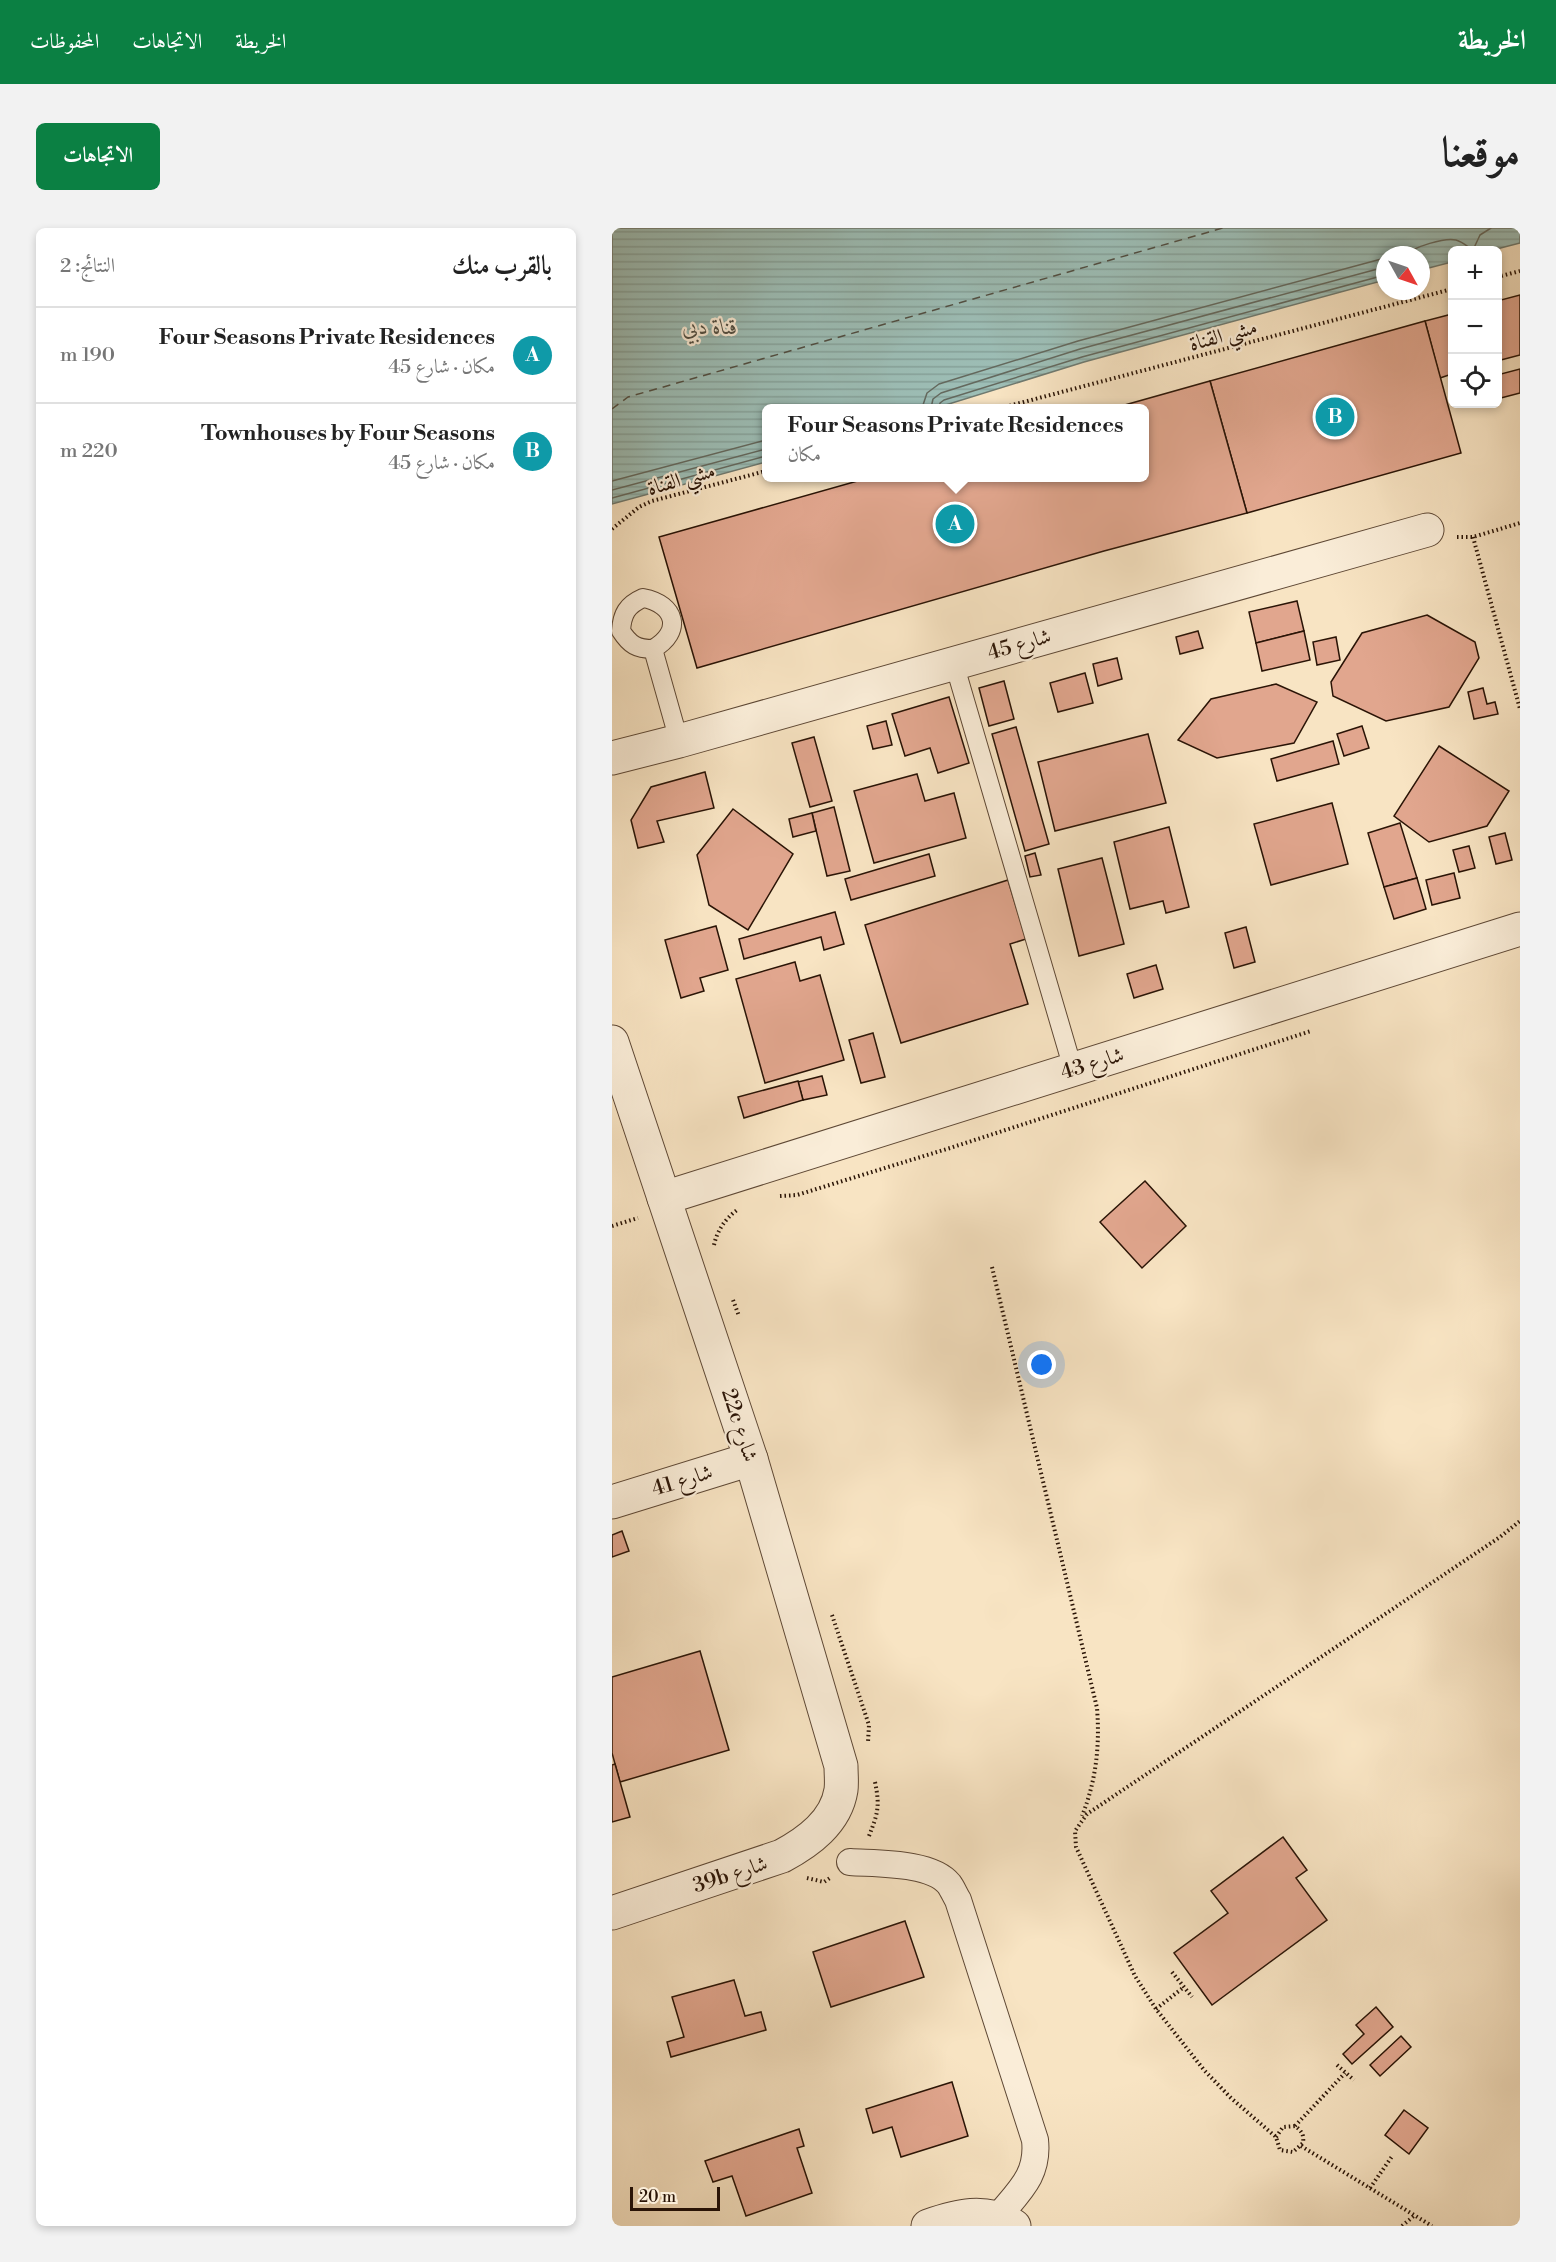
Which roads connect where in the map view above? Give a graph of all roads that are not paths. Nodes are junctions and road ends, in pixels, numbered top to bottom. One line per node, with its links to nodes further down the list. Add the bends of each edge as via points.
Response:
1 (1426, 530): 3 (street, شارع 45)
2 (653, 649): 4 (lane)
3 (954, 663): 4 (street, شارع 45); 8 (lane)
4 (679, 741): 5 (street, شارع 45)
5 (612, 758)
6 (1520, 929): 8 (street, شارع 43)
7 (612, 1042): 9 (street, 22c شارع)
8 (1073, 1069): 9 (street, شارع 43)
9 (664, 1198): 10 (street, 22c شارع)
10 (751, 1459): 11 (street, شارع 41); 12 (street, 22c شارع, via 841,1766 841,1791)
11 (612, 1502)
12 (834, 1811): 14 (street, 39b شارع, via 820,1830 782,1856)
13 (850, 1862): 15 (street, via 932,1871 948,1883 958,1900 1036,2148 1034,2169)
14 (612, 1913)
15 (1006, 2222): 16 (street, via 960,2215)
16 (927, 2226)

